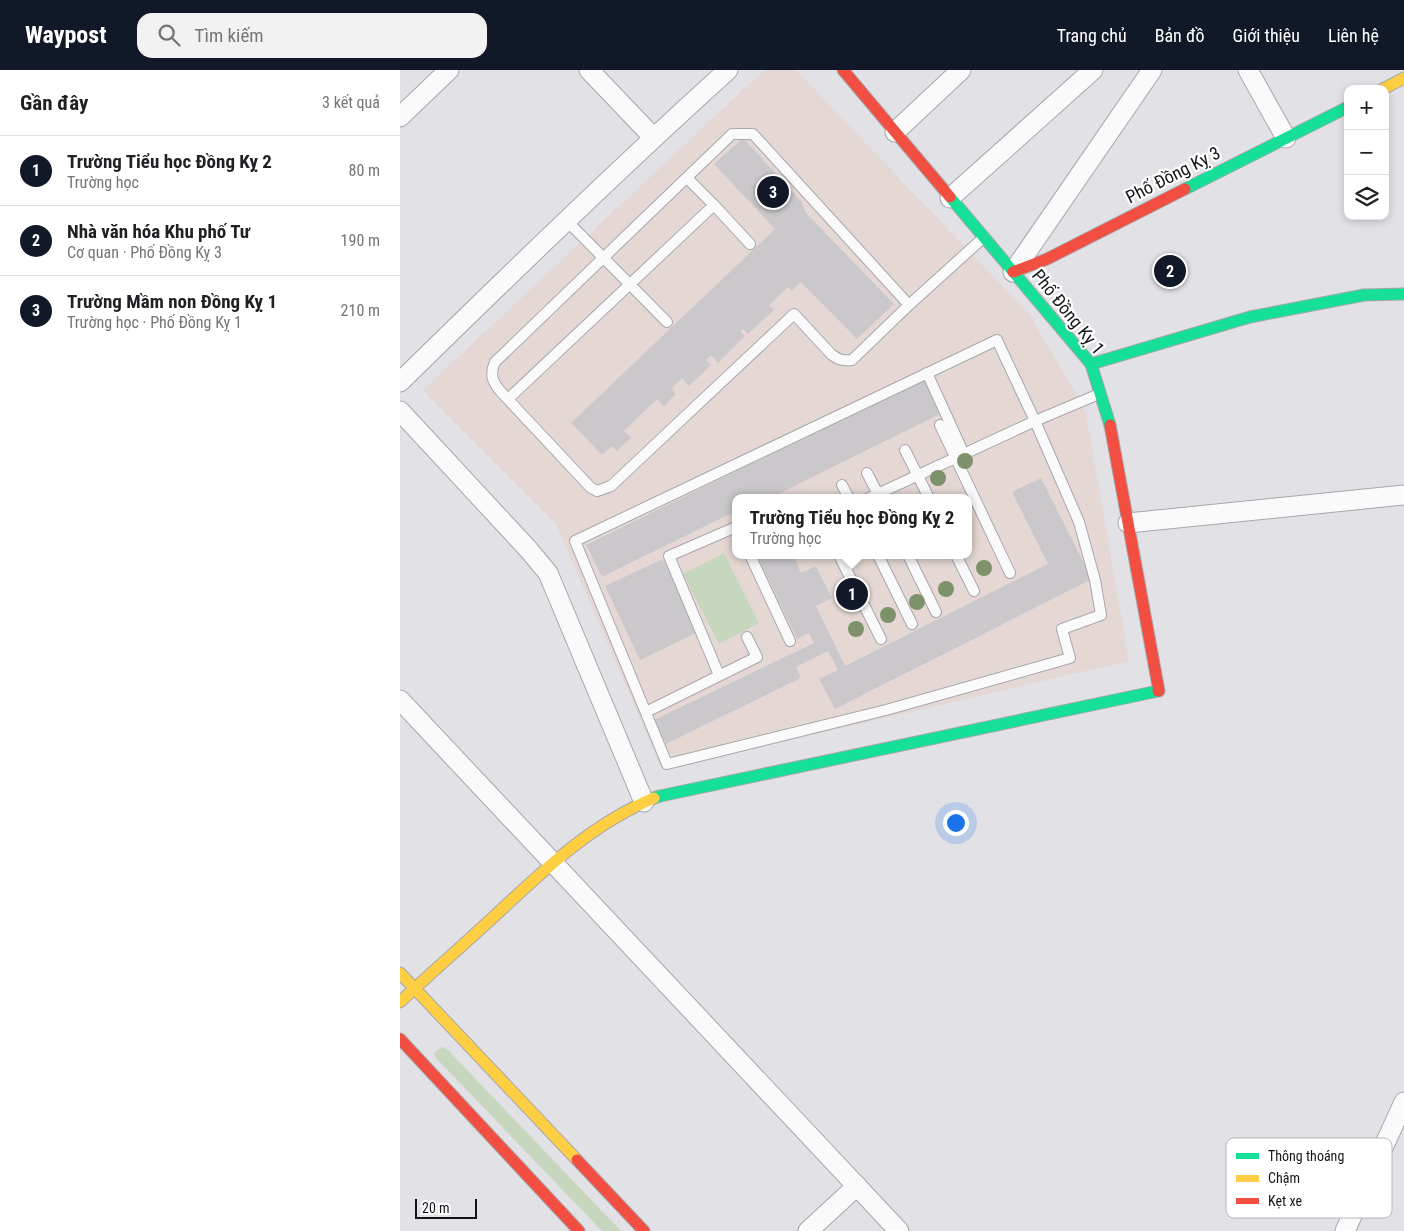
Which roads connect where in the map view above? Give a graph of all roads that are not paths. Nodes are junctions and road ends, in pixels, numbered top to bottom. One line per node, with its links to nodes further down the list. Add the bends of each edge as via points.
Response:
1 (449, 70): 12 (street)
2 (589, 70): 14 (street)
3 (728, 70): 14 (street)
4 (844, 70): 13 (street, Phố Đồng Kỵ 1)
5 (961, 70): 13 (street)
6 (1093, 70): 17 (street)
7 (1152, 70): 23 (street)
8 (1248, 70): 15 (street)
9 (1404, 78): 10 (street)
10 (1389, 86)
11 (1344, 109): 15 (street, Phố Đồng Kỵ 3)
12 (400, 117)
13 (895, 132): 17 (street, Phố Đồng Kỵ 1)
14 (653, 138): 19 (street)
15 (1286, 138): 23 (street, Phố Đồng Kỵ 3, via 1047,259)
16 (687, 178): 18 (lane); 22 (lane); 26 (lane, via 732,134 753,134)
17 (950, 198): 20 (street, Phố Đồng Kỵ 1)
18 (714, 206): 21 (lane); 24 (lane)
19 (566, 220): 22 (lane); 30 (street)
20 (984, 238): 23 (street, Phố Đồng Kỵ 1); 26 (lane)
21 (750, 244)
22 (604, 258): 24 (lane); 32 (lane, via 495,362 492,376)
23 (1013, 272): 28 (street, Phố Đồng Kỵ 1)
24 (630, 284): 27 (lane); 32 (lane)
25 (1404, 294): 28 (street, via 1364,295 1250,317)
26 (909, 305): 32 (lane, via 852,360 844,361 832,355 794,314 611,486 597,491)
27 (667, 322)
28 (1091, 364): 31 (street, Phố Đồng Kỵ 1)
29 (927, 373): 34 (lane, via 997,340); 37 (lane); 62 (lane, via 574,541)
30 (400, 382)
31 (1100, 394): 34 (lane); 46 (street, Phố Đồng Kỵ 1, via 1110,426)
32 (508, 399)
33 (400, 411): 63 (street, via 548,573)
34 (1035, 421): 37 (lane); 62 (lane, via 1078,522 1095,580 1101,615 1062,628 1070,658 886,710 667,764)
35 (940, 426): 37 (lane)
36 (905, 450): 39 (lane)
37 (960, 456): 39 (lane); 53 (lane)
38 (867, 473): 42 (lane)
39 (918, 475): 43 (lane); 44 (lane)
40 (842, 485): 41 (lane)
41 (847, 494)
42 (874, 494)
43 (879, 494)
44 (927, 494)
45 (1404, 495): 46 (street)
46 (1128, 523): 63 (street, Phố Đồng Kỵ 1, via 1159,692 660,796)
47 (732, 529): 60 (lane, via 669,556)
48 (752, 559): 59 (lane)
49 (841, 559): 58 (lane)
50 (880, 559): 56 (lane)
51 (910, 559): 55 (lane)
52 (958, 559): 54 (lane)
53 (1010, 573)
54 (974, 591)
55 (936, 612)
56 (912, 624)
57 (747, 637): 60 (lane, via 757,657)
58 (881, 639)
59 (790, 641)
60 (719, 675): 62 (lane)
61 (400, 700): 64 (street)
62 (646, 712)
63 (644, 802): 64 (street, via 587,834)
64 (553, 862): 66 (street); 71 (street)
65 (400, 973): 66 (street)
66 (415, 988): 67 (street); 74 (street)
67 (400, 1002)
68 (400, 1039): 73 (street)
69 (1404, 1102): 70 (street)
70 (1388, 1138)
71 (857, 1186): 75 (street); 76 (street)
72 (1351, 1218): 77 (street)
73 (579, 1231)
74 (644, 1231)
75 (808, 1231)
76 (899, 1231)
77 (1345, 1231)

